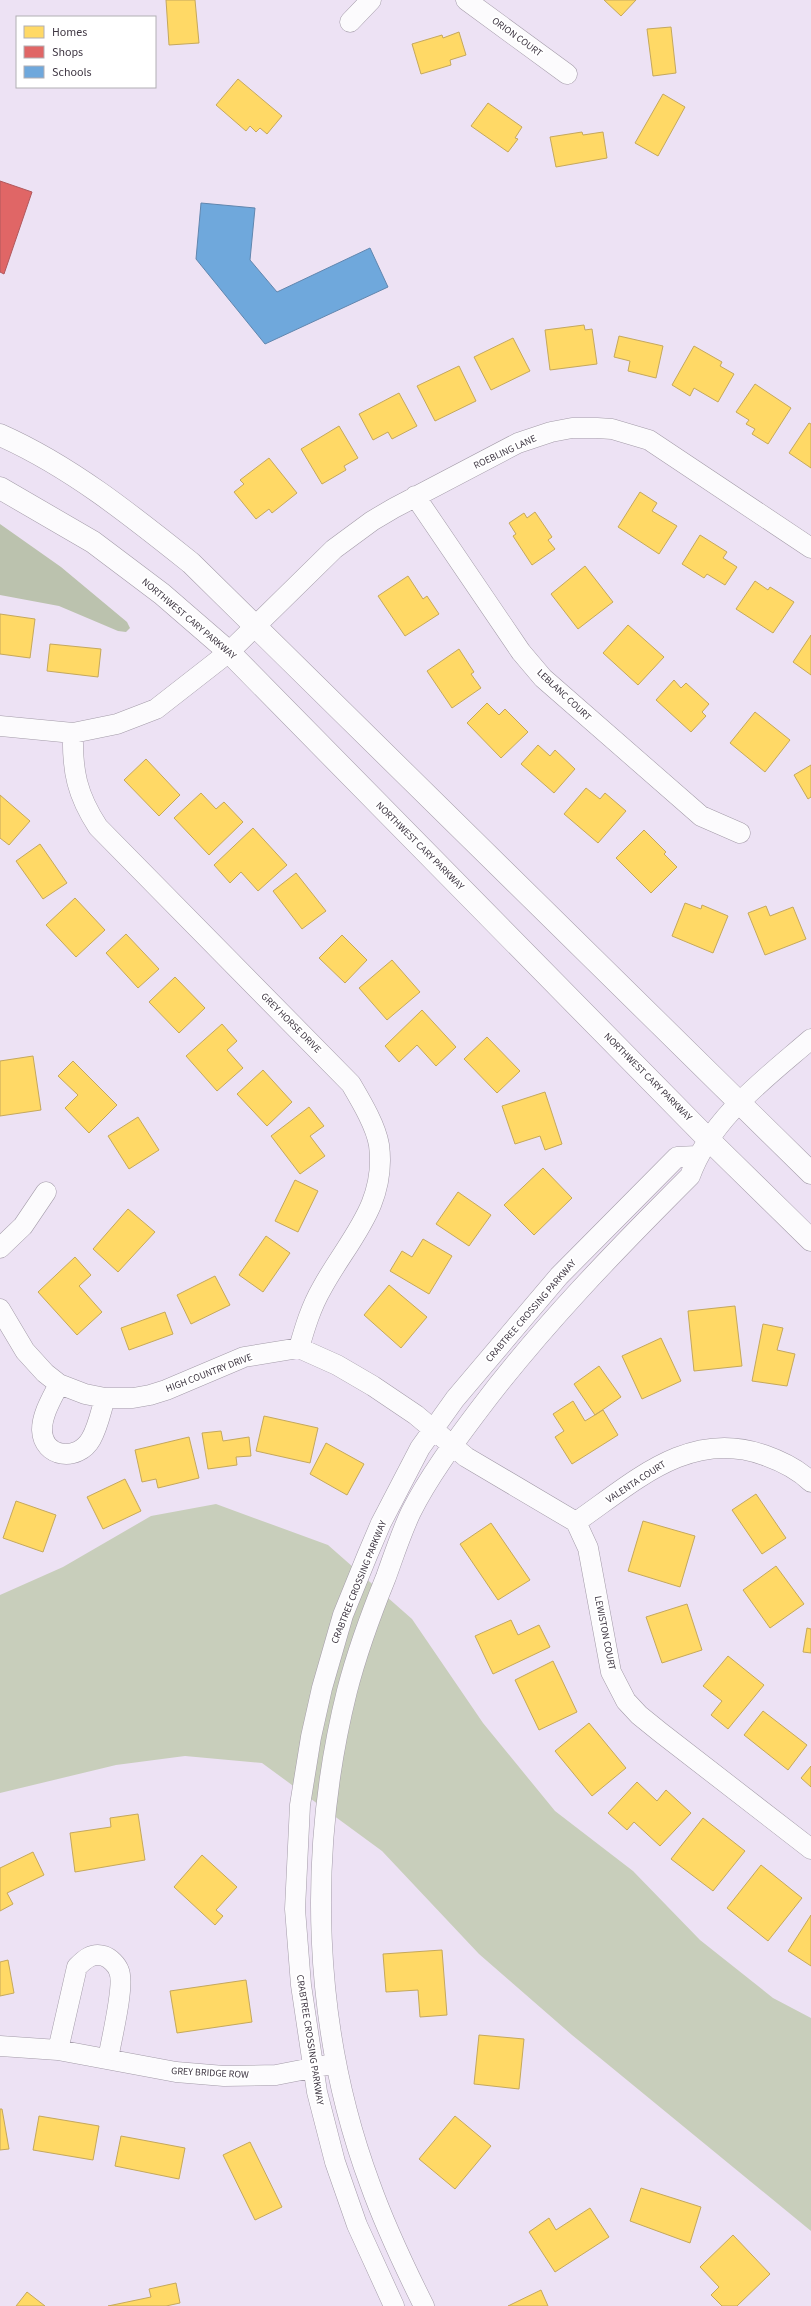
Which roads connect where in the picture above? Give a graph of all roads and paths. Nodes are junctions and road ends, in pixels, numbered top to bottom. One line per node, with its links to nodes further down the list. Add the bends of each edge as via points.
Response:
1 (371, 0): 3 (street)
2 (466, 0): 4 (street, ORION COURT)
3 (350, 22)
4 (567, 74)
5 (0, 435): 9 (main road, via 51,460 155,534 191,562)
6 (0, 488): 10 (main road, NORTHWEST CARY PARKWAY, via 93,542 162,594)
7 (415, 496): 8 (street, ROEBLING LANE, via 518,443 535,437 572,428 612,429 649,440); 9 (street, ROEBLING LANE, via 372,521 334,549); 13 (street, LEBLANC COURT, via 521,652 542,678 701,816)
8 (811, 548)
9 (256, 627): 10 (street, ROEBLING LANE); 15 (main road)
10 (229, 652): 12 (street, via 156,709 117,724); 16 (main road, NORTHWEST CARY PARKWAY)
11 (0, 726): 12 (street)
12 (73, 733): 22 (street, GREY HORSE DRIVE, via 74,773 79,793 98,827 351,1084 364,1107 378,1144 380,1175 366,1219 322,1288 308,1315)
13 (740, 833)
14 (811, 1039): 15 (street, CRABTREE CROSSING PARKWAY)
15 (740, 1102): 16 (street, CRABTREE CROSSING PARKWAY); 17 (main road)
16 (703, 1147): 19 (main road, NORTHWEST CARY PARKWAY); 25 (street, CRABTREE CROSSING PARKWAY, via 677,1157 559,1276 508,1333); 26 (street, CRABTREE CROSSING PARKWAY, via 690,1176 534,1339)
17 (811, 1173)
18 (46, 1192): 20 (street, via 23,1226)
19 (811, 1240)
20 (0, 1248)
21 (0, 1309): 23 (street, HIGH COUNTRY DRIVE, via 25,1351)
22 (299, 1348): 24 (street, HIGH COUNTRY DRIVE, via 244,1357 150,1395); 25 (street, via 337,1365 373,1386 416,1415)
23 (59, 1384): 24 (street, HIGH COUNTRY DRIVE); 24 (street, via 46,1411 42,1431 48,1445 58,1454 70,1455 82,1451 91,1439)
24 (105, 1398)
25 (433, 1430): 26 (street); 34 (street, CRABTREE CROSSING PARKWAY, via 411,1465 367,1556 333,1646 314,1718 300,1806 295,1908 303,2000)
26 (452, 1446): 28 (street, via 516,1488); 33 (street, CRABTREE CROSSING PARKWAY, via 412,1511 371,1612 347,1691 331,1771 324,1829 321,1903 327,2002)
27 (811, 1482): 28 (street, VALENTA COURT, via 793,1468 757,1453 733,1448 695,1451 658,1465)
28 (576, 1522): 29 (street, LEWISTON COURT, via 588,1548 611,1672 626,1701 660,1732)
29 (811, 1849)
30 (0, 2046): 31 (street, GREY BRIDGE ROW)
31 (58, 2050): 32 (street, GREY BRIDGE ROW); 32 (street, via 77,1967 86,1958 104,1956 113,1962 119,1971 121,1986)
32 (108, 2058): 34 (street, GREY BRIDGE ROW, via 176,2072 224,2076 276,2074)
33 (337, 2063): 34 (street, GREY BRIDGE ROW); 36 (street, CRABTREE CROSSING PARKWAY, via 344,2101 369,2182 387,2230)
34 (314, 2067): 35 (street, CRABTREE CROSSING PARKWAY, via 324,2121 344,2190)
35 (394, 2306)
36 (424, 2306)

